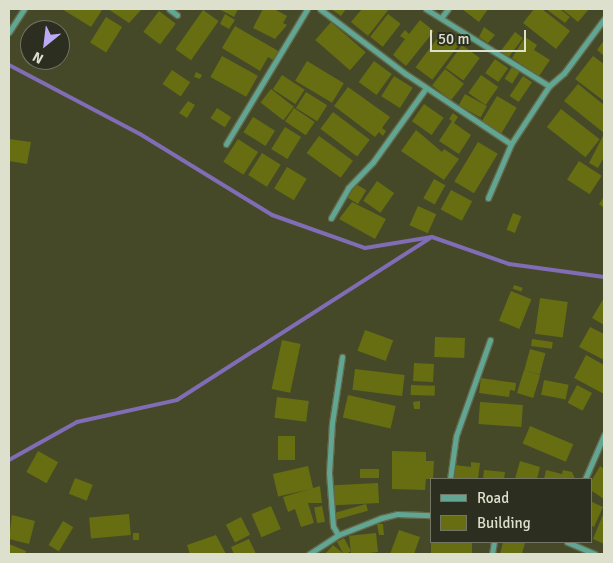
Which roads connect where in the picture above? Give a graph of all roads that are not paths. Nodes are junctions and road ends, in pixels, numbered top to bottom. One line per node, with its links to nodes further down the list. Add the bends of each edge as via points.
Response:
1 (24, 9): 10 (street)
2 (169, 9): 7 (street)
3 (307, 9): 13 (street)
4 (320, 9): 12 (street)
5 (426, 9): 8 (street)
6 (448, 9): 8 (street)
7 (177, 15)
8 (441, 18): 11 (street)
9 (604, 19): 11 (street, via 564,74)
10 (9, 32)
11 (549, 86): 14 (street)
12 (426, 88): 14 (street); 16 (street, via 372,162 348,188)
13 (226, 144)
14 (511, 144): 15 (street)
15 (488, 198)
16 (331, 218)
17 (490, 340): 20 (street, via 456,436)
18 (342, 357): 23 (street, via 332,423 329,473 333,526)
19 (604, 435): 21 (street)
20 (450, 478)
21 (585, 478)
22 (430, 515): 23 (street, via 398,514)
23 (338, 536): 25 (street)
24 (569, 543): 26 (street)
25 (309, 554)
26 (595, 554)

